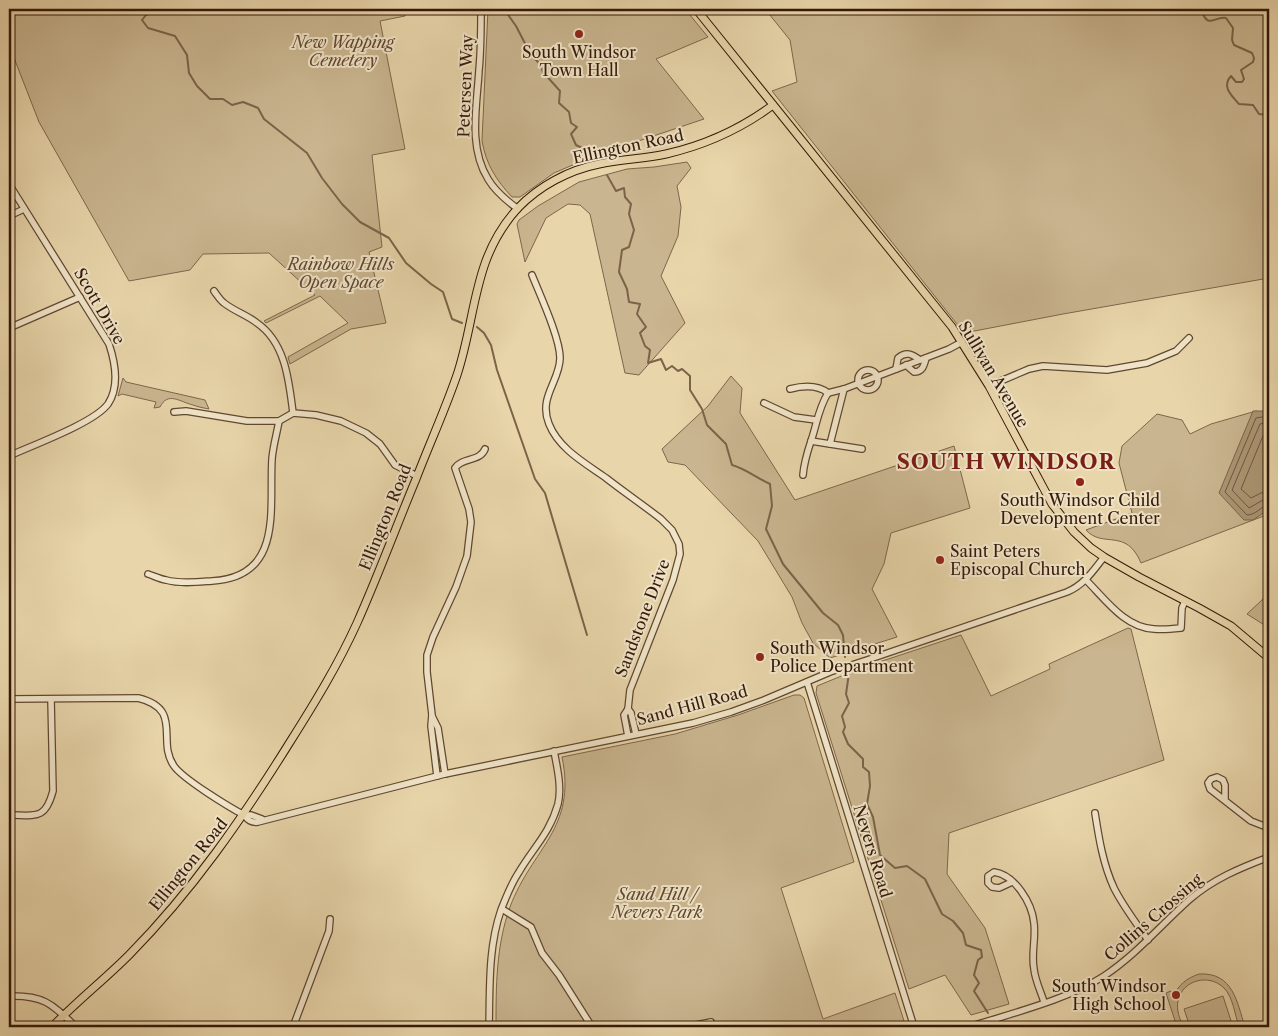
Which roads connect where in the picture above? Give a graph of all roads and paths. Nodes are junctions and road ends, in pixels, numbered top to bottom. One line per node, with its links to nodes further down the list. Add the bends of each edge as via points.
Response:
1 (481, 9): 6 (street, Petersen Way, via 475,141 488,180)
2 (696, 9): 3 (main road, Sullivan Avenue)
3 (773, 105): 6 (main road, Ellington Road, via 701,144 662,155 597,164 564,175); 13 (main road, Sullivan Avenue)
4 (9, 184): 5 (street, Scott Drive)
5 (24, 209): 7 (street); 10 (street, Scott Drive)
6 (518, 209): 34 (main road, Ellington Road, via 496,237 485,261 458,372)
7 (9, 216)
8 (532, 275): 43 (street, Sandstone Drive, via 560,347 561,360 546,408 548,423 558,440 573,454 661,519 679,544 679,560 630,690)
9 (214, 291): 25 (street, via 224,302 260,324 273,339 289,379)
10 (80, 296): 11 (street); 32 (street, Scott Drive, via 115,360 116,382 108,403 91,419)
11 (9, 328)
12 (1190, 338): 19 (street, via 1176,351 1147,363 1107,370 1043,366)
13 (962, 342): 14 (street); 19 (main road, Sullivan Avenue)
14 (923, 359): 15 (street); 15 (street, via 923,369 919,372); 16 (street, via 904,354 898,358)
15 (906, 365): 16 (street)
16 (896, 369): 17 (street)
17 (878, 376): 18 (street); 18 (street, via 871,390); 18 (street, via 864,370)
18 (858, 384): 21 (street)
19 (989, 386): 35 (main road, Sullivan Avenue, via 1052,504 1074,532)
20 (790, 389): 22 (street, via 812,387)
21 (844, 389): 22 (street); 29 (street)
22 (828, 393): 26 (street)
23 (764, 403): 26 (street, via 794,417)
24 (174, 412): 27 (street, via 246,421)
25 (293, 413): 27 (street); 34 (street, via 341,421 366,433 380,444 395,465)
26 (816, 420): 28 (street)
27 (279, 421): 36 (street, via 272,456 270,531 266,550 255,564 237,576 218,581 168,581)
28 (811, 441): 29 (street); 33 (street)
29 (830, 444): 31 (street)
30 (486, 449): 44 (street, via 455,468 469,509 470,531 464,565 427,655)
31 (862, 449)
32 (9, 456)
33 (802, 475)
34 (417, 476): 53 (main road, Ellington Road, via 340,660)
35 (1104, 557): 37 (street, Sand Hill Road); 38 (main road, Sullivan Avenue)
36 (148, 574)
37 (1086, 580): 38 (street, via 1126,619 1152,630 1181,628); 40 (street, Sand Hill Road, via 1074,589 1046,600)
38 (1185, 601): 39 (main road, Sullivan Avenue, via 1230,626)
39 (1269, 658)
40 (807, 682): 45 (street, Sand Hill Road, via 731,712); 70 (street, Nevers Road)
41 (9, 699): 42 (street)
42 (51, 699): 52 (street, via 50,803 41,814); 53 (street, Sand Hill Road, via 138,698 151,701 166,720 168,754 176,769)
43 (628, 709): 45 (street, Sandstone Drive); 46 (street, Sandstone Drive, via 624,715)
44 (432, 715): 48 (street, via 438,728); 49 (street)
45 (636, 734): 46 (street, Sand Hill Road)
46 (628, 736): 47 (street, Sand Hill Road)
47 (554, 751): 48 (street, Sand Hill Road); 57 (street, via 558,802 545,836 519,872)
48 (445, 774): 49 (street, Sand Hill Road)
49 (437, 776): 53 (street, Sand Hill Road, via 262,820)
50 (1225, 800): 54 (street, via 1251,821)
51 (1095, 813): 59 (street, via 1102,853 1114,888)
52 (9, 815)
53 (244, 815): 62 (main road, Ellington Road, via 201,873 149,934)
54 (1269, 828)
55 (1269, 857): 59 (street, Collins Crossing, via 1238,868 1206,887)
56 (1012, 882): 61 (street, via 1030,906 1034,922 1034,971)
57 (502, 909): 67 (street, via 490,964); 68 (street, via 530,928 542,953)
58 (330, 918): 66 (street, via 330,931)
59 (1148, 940): 61 (street, Collins Crossing, via 1104,976)
60 (9, 996): 62 (street, via 37,997 52,1004)
61 (1044, 1002): 71 (street, Collins Crossing)
62 (63, 1015): 64 (main road, Ellington Road); 65 (street)
63 (711, 1022): 69 (street)
64 (52, 1027)
65 (76, 1027)
66 (293, 1027)
67 (489, 1027)
68 (592, 1027)
69 (686, 1027)
70 (914, 1027)
71 (969, 1027)

